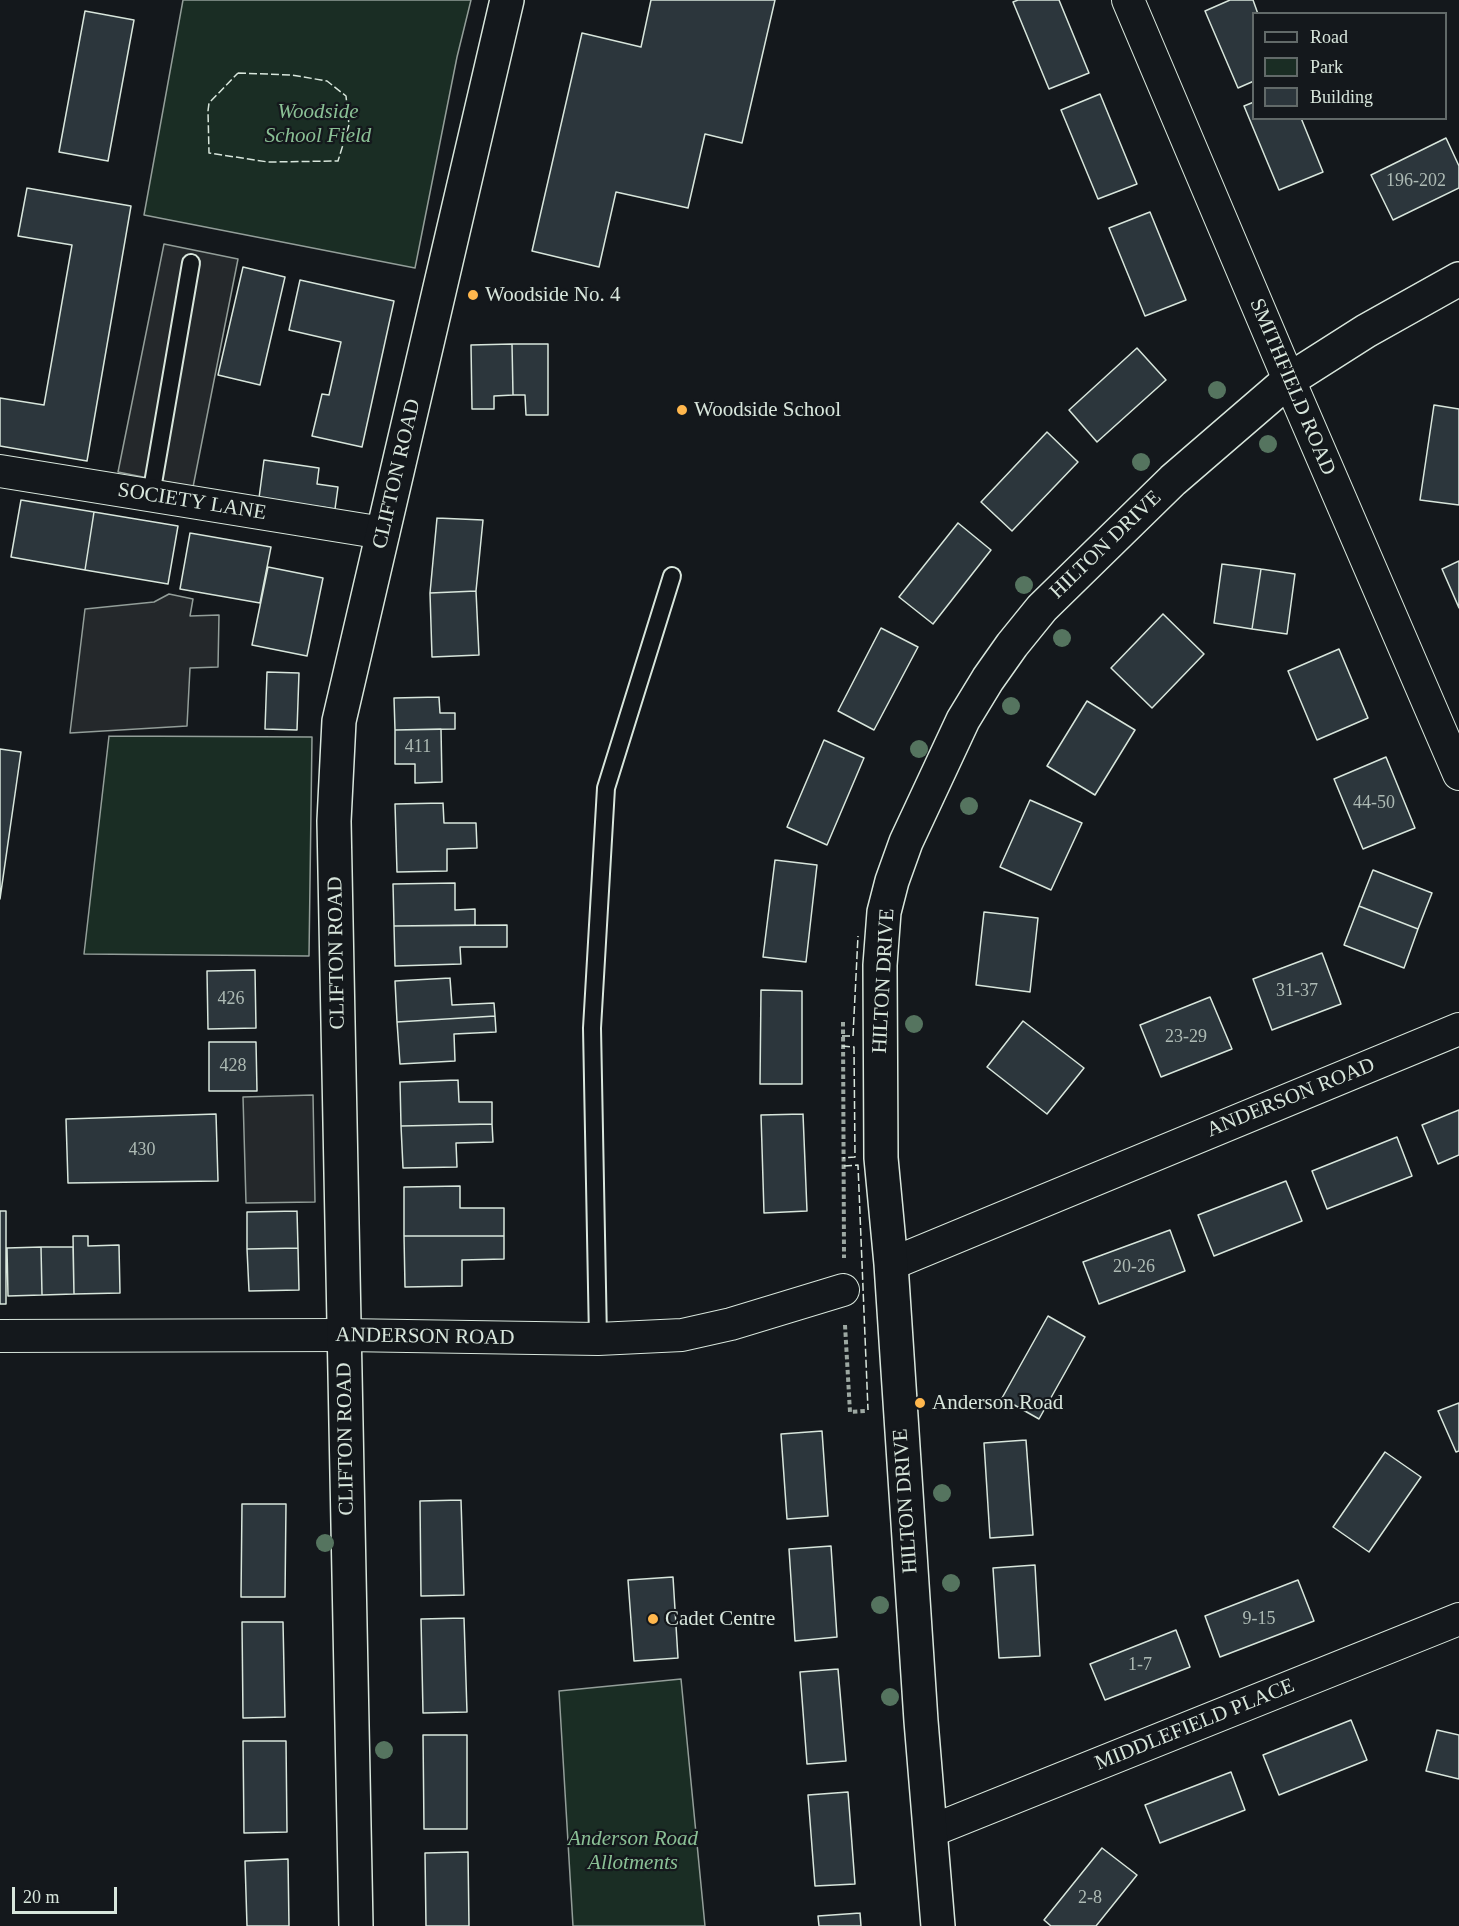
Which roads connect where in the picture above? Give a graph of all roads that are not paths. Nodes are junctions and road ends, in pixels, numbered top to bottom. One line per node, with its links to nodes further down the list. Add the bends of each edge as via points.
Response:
1 (507, 0): 8 (street, CLIFTON ROAD)
2 (1128, 0): 5 (street, SMITHFIELD ROAD)
3 (191, 263): 7 (lane)
4 (1459, 279): 5 (street, HILTON DRIVE)
5 (1289, 380): 10 (street, SMITHFIELD ROAD); 12 (street, HILTON DRIVE, via 1173,480 1034,618 963,720 906,842 884,912 880,965 881,1158)
6 (0, 471): 7 (street, SOCIETY LANE)
7 (151, 495): 8 (street, SOCIETY LANE)
8 (383, 533): 14 (street, CLIFTON ROAD, via 339,721 334,821)
9 (672, 576): 16 (lane, via 606,788 592,1028)
10 (1459, 774)
11 (1459, 1029): 12 (street, ANDERSON ROAD)
12 (891, 1264): 18 (street, HILTON DRIVE)
13 (843, 1290): 16 (street, ANDERSON ROAD, via 682,1335)
14 (345, 1335): 15 (street, ANDERSON ROAD); 16 (street, ANDERSON ROAD); 19 (street, CLIFTON ROAD)
15 (0, 1336)
16 (597, 1339)
17 (1459, 1619): 18 (street, MIDDLEFIELD PLACE)
18 (931, 1831): 20 (street, HILTON DRIVE)
19 (356, 1926)
20 (938, 1926)

